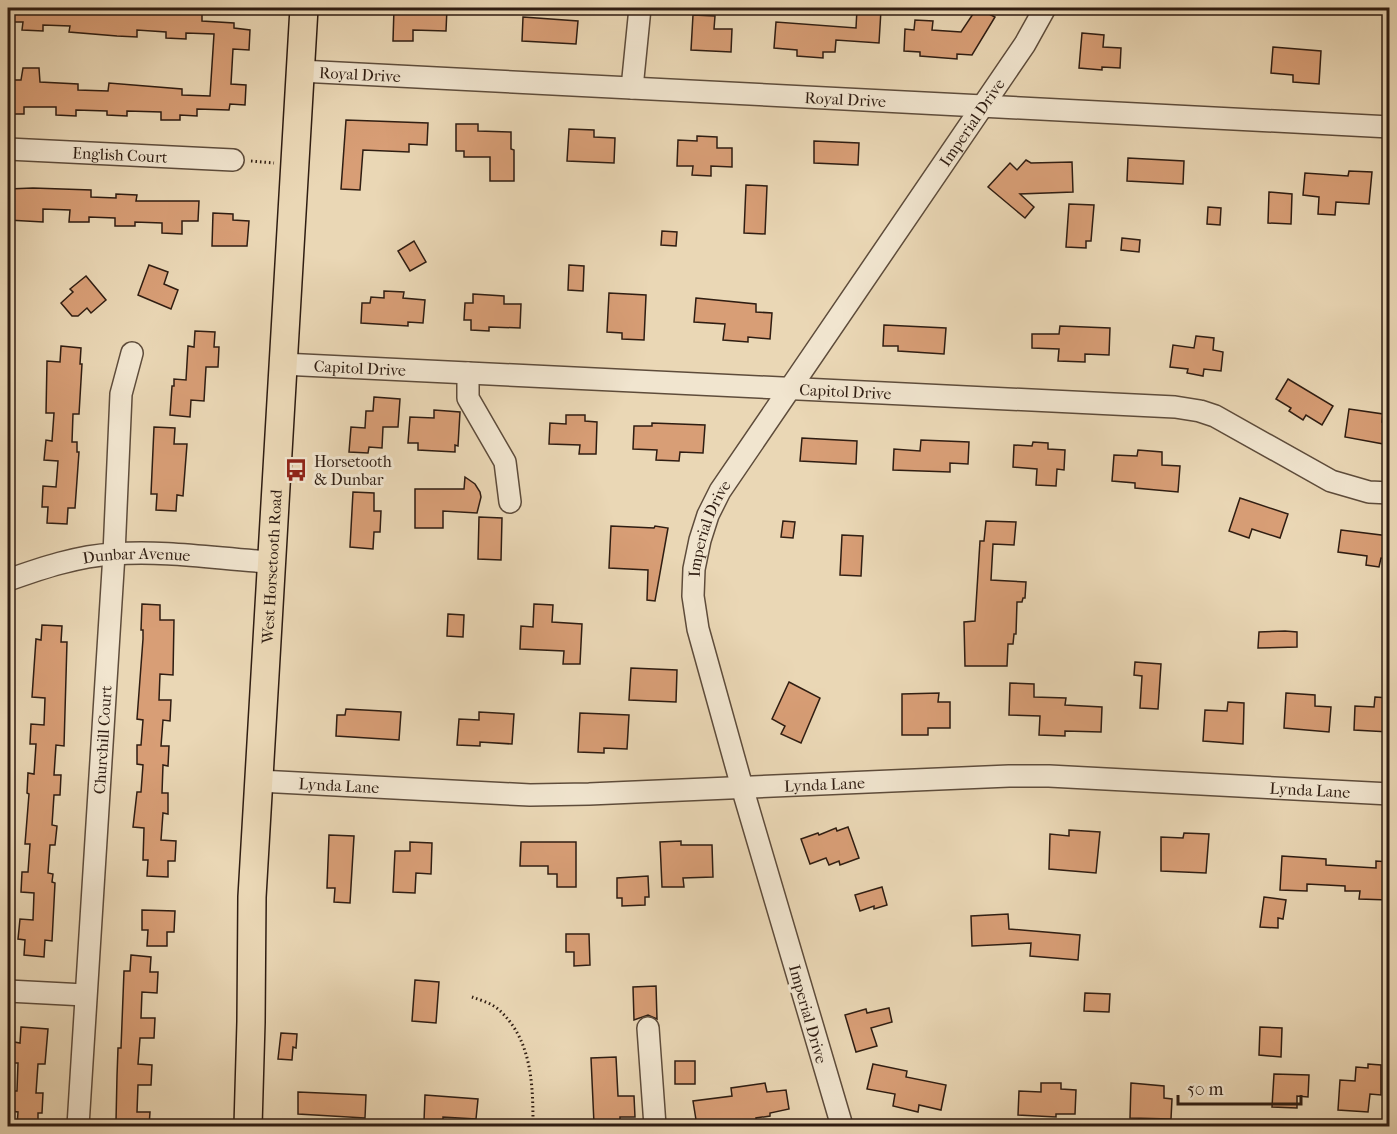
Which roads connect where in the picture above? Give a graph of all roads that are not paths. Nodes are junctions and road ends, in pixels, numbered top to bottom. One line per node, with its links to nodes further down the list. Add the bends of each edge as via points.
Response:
1 (304, 8): 4 (main road, West Horsetooth Road)
2 (640, 8): 5 (street)
3 (1044, 8): 6 (street, Imperial Drive, via 1025,44)
4 (300, 71): 5 (street, Royal Drive); 11 (main road, West Horsetooth Road)
5 (632, 88): 6 (street, Royal Drive)
6 (982, 106): 7 (street, Royal Drive); 13 (street, Imperial Drive)
7 (1389, 127)
8 (8, 149): 9 (street, English Court)
9 (233, 160)
10 (132, 353): 16 (street, Churchill Court, via 121,394)
11 (282, 364): 12 (street, Capitol Drive); 17 (main road, West Horsetooth Road)
12 (468, 373): 13 (street, Capitol Drive); 15 (street, via 468,398 506,462)
13 (789, 389): 14 (street, Capitol Drive, via 1200,411 1331,481 1369,492); 20 (street, Imperial Drive, via 720,491 708,515 694,569 698,629)
14 (1389, 493)
15 (510, 502)
16 (114, 554): 17 (street, Dunbar Avenue); 18 (street, Dunbar Avenue, via 76,559); 23 (street, Churchill Court)
17 (270, 562): 19 (main road, West Horsetooth Road)
18 (8, 580)
19 (259, 781): 20 (street, Lynda Lane, via 530,795); 26 (main road, West Horsetooth Road, via 252,897)
20 (742, 787): 21 (street, Lynda Lane, via 1040,776); 28 (street, Imperial Drive)
21 (1389, 794)
22 (8, 991): 23 (street)
23 (85, 995): 25 (street, Churchill Court)
24 (648, 1028): 27 (street)
25 (78, 1126)
26 (248, 1126)
27 (655, 1126)
28 (842, 1126)

